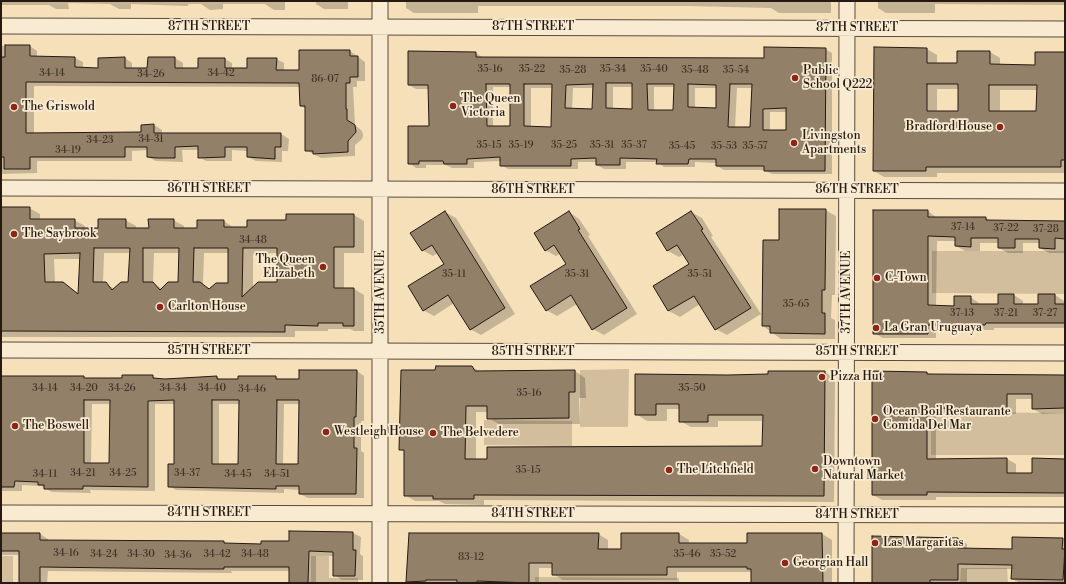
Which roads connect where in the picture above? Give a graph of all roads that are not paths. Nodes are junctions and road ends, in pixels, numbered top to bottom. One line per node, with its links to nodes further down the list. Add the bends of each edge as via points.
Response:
1 (380, 1): 4 (street, 35TH AVENUE)
2 (847, 1): 5 (street, 37TH AVENUE)
3 (1, 26): 4 (street, 87TH STREET)
4 (379, 27): 5 (street, 87TH STREET); 8 (street, 35TH AVENUE)
5 (847, 28): 6 (street, 87TH STREET); 9 (street, 37TH AVENUE)
6 (1065, 29)
7 (1, 188): 8 (street, 86TH STREET)
8 (381, 189): 9 (street, 86TH STREET); 12 (street, 35TH AVENUE)
9 (847, 190): 10 (street, 86TH STREET); 13 (street, 37TH AVENUE)
10 (1065, 191)
11 (1, 350): 12 (street, 85TH STREET)
12 (380, 352): 13 (street, 85TH STREET); 16 (street, 35TH AVENUE)
13 (846, 352): 14 (street, 85TH STREET); 17 (street, 37TH AVENUE)
14 (1065, 353)
15 (1, 513): 16 (street, 84TH STREET)
16 (380, 514): 17 (street, 84TH STREET); 19 (street, 35TH AVENUE)
17 (846, 515): 18 (street, 84TH STREET); 20 (street, 37TH AVENUE)
18 (1065, 516)
19 (380, 583)
20 (846, 583)

